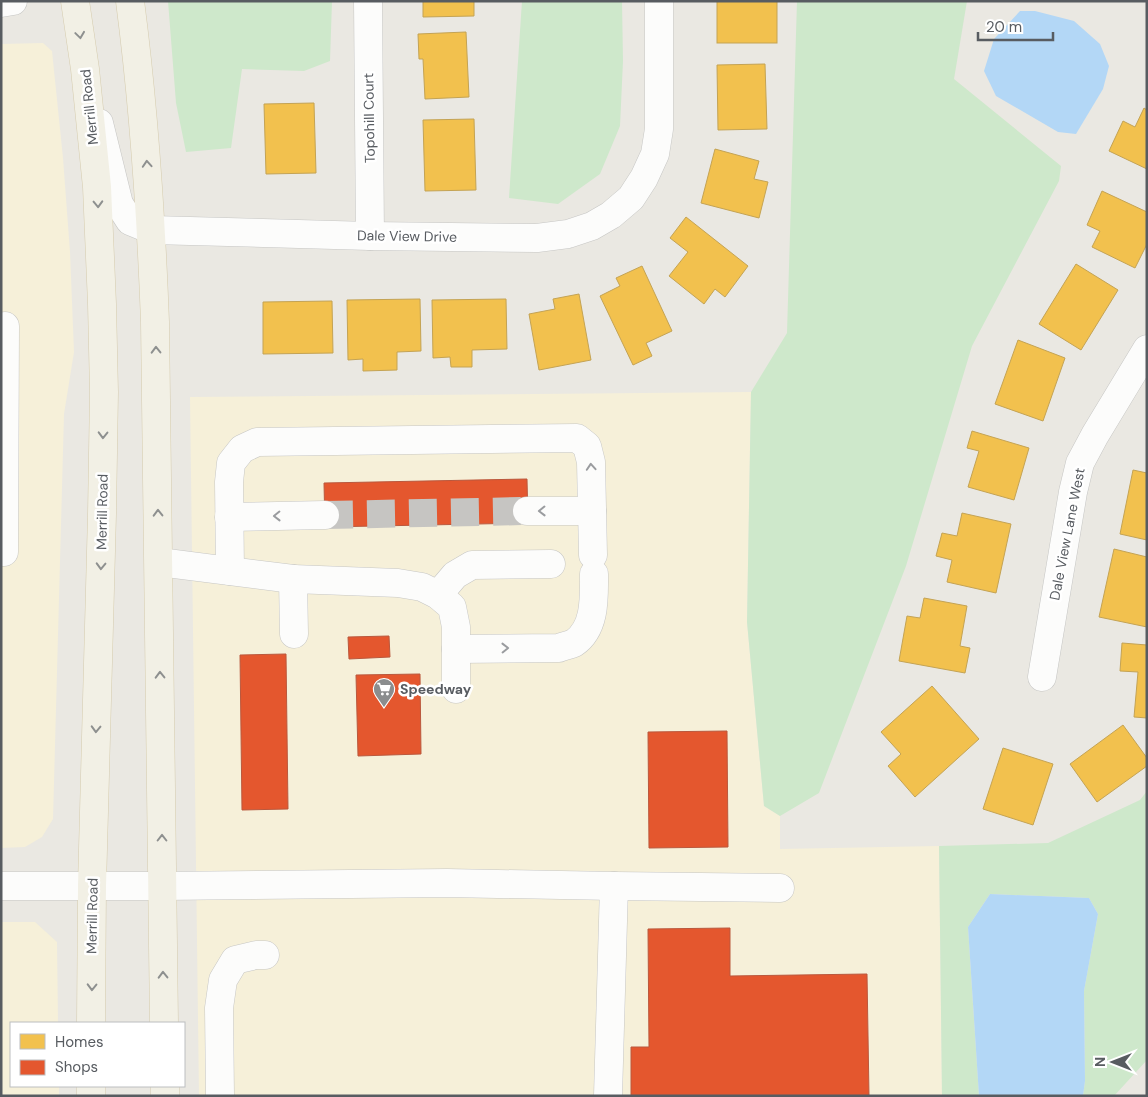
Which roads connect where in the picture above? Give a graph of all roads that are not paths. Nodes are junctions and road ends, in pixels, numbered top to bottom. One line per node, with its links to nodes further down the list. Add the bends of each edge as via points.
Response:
1 (13, 1): 6 (street)
2 (75, 1): 7 (main road, Merrill Road, one-way to 7)
3 (130, 1): 8 (main road, one-way to 3, via 140,78)
4 (368, 1): 9 (street, Topohill Court)
5 (659, 1): 9 (street, Dale View Drive, via 659,129 655,154 630,198 611,215 568,234 537,238)
6 (1, 3)
7 (84, 69): 8 (street, Dale View Drive, via 120,204 130,221); 29 (main road, Merrill Road, one-way to 29, via 97,187 104,392)
8 (152, 230): 9 (street, Dale View Drive); 19 (main road, one-way to 8)
9 (370, 236)
10 (6, 326): 12 (street)
11 (1147, 348): 26 (street, Dale View Lane West, via 1080,463)
12 (3, 421): 13 (street)
13 (3, 478): 18 (street)
14 (592, 511): 15 (street, one-way to 15); 17 (street, one-way to 17, via 591,462 587,446 577,438 257,442 242,449 231,464); 25 (street, one-way to 14, via 559,648 574,642 585,630 594,608)
15 (527, 512)
16 (325, 515): 17 (street, one-way to 17)
17 (229, 516): 21 (street)
18 (4, 552)
19 (159, 562): 21 (street); 30 (main road, one-way to 19)
20 (551, 564): 23 (street, via 472,564 454,575)
21 (230, 571): 22 (street)
22 (293, 579): 23 (street, via 398,583 422,587); 24 (street)
23 (438, 595): 25 (street, via 452,607)
24 (294, 634)
25 (456, 649): 27 (street)
26 (1042, 677)
27 (456, 689)
28 (1, 886): 29 (street)
29 (92, 886): 30 (street); 34 (main road, Merrill Road, one-way to 34)
30 (162, 886): 31 (street, via 447,883); 35 (main road, one-way to 30)
31 (614, 886): 32 (street); 37 (street)
32 (780, 888)
33 (265, 955): 36 (street, via 235,960 223,980 218,1008)
34 (91, 1022)
35 (164, 1022)
36 (220, 1096)
37 (608, 1096)

